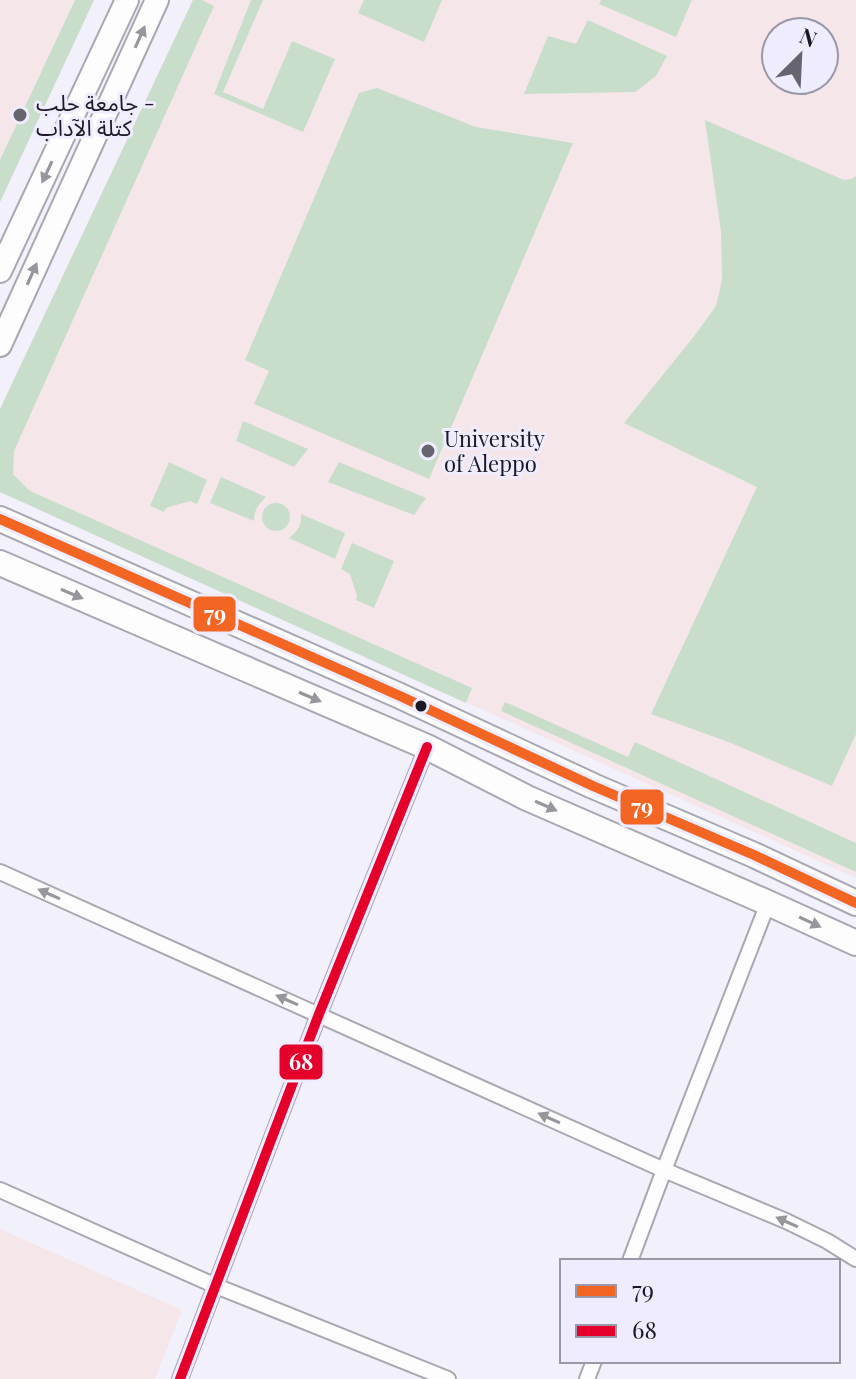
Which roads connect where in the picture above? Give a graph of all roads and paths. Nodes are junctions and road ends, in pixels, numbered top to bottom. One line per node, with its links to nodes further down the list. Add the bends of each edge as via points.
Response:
1 (127, 0): 3 (main road, one-way to 3)
2 (157, 0): 4 (main road, one-way to 2)
3 (0, 271)
4 (0, 345)
5 (0, 519): 8 (main road)
6 (0, 563): 7 (main road, one-way to 7)
7 (427, 747): 9 (main road, one-way to 9); 14 (street)
8 (593, 786): 9 (main road); 12 (main road)
9 (579, 821): 11 (main road)
10 (0, 872): 14 (street, one-way to 10)
11 (768, 903): 13 (main road, one-way to 13); 15 (street)
12 (856, 903)
13 (856, 943)
14 (319, 1014): 15 (street, one-way to 14); 19 (street)
15 (664, 1170): 17 (street); 18 (street, one-way to 15, via 786,1221)
16 (0, 1190): 19 (street)
17 (631, 1259)
18 (856, 1259)
19 (216, 1286): 20 (street); 21 (street)
20 (180, 1379)
21 (448, 1379)

